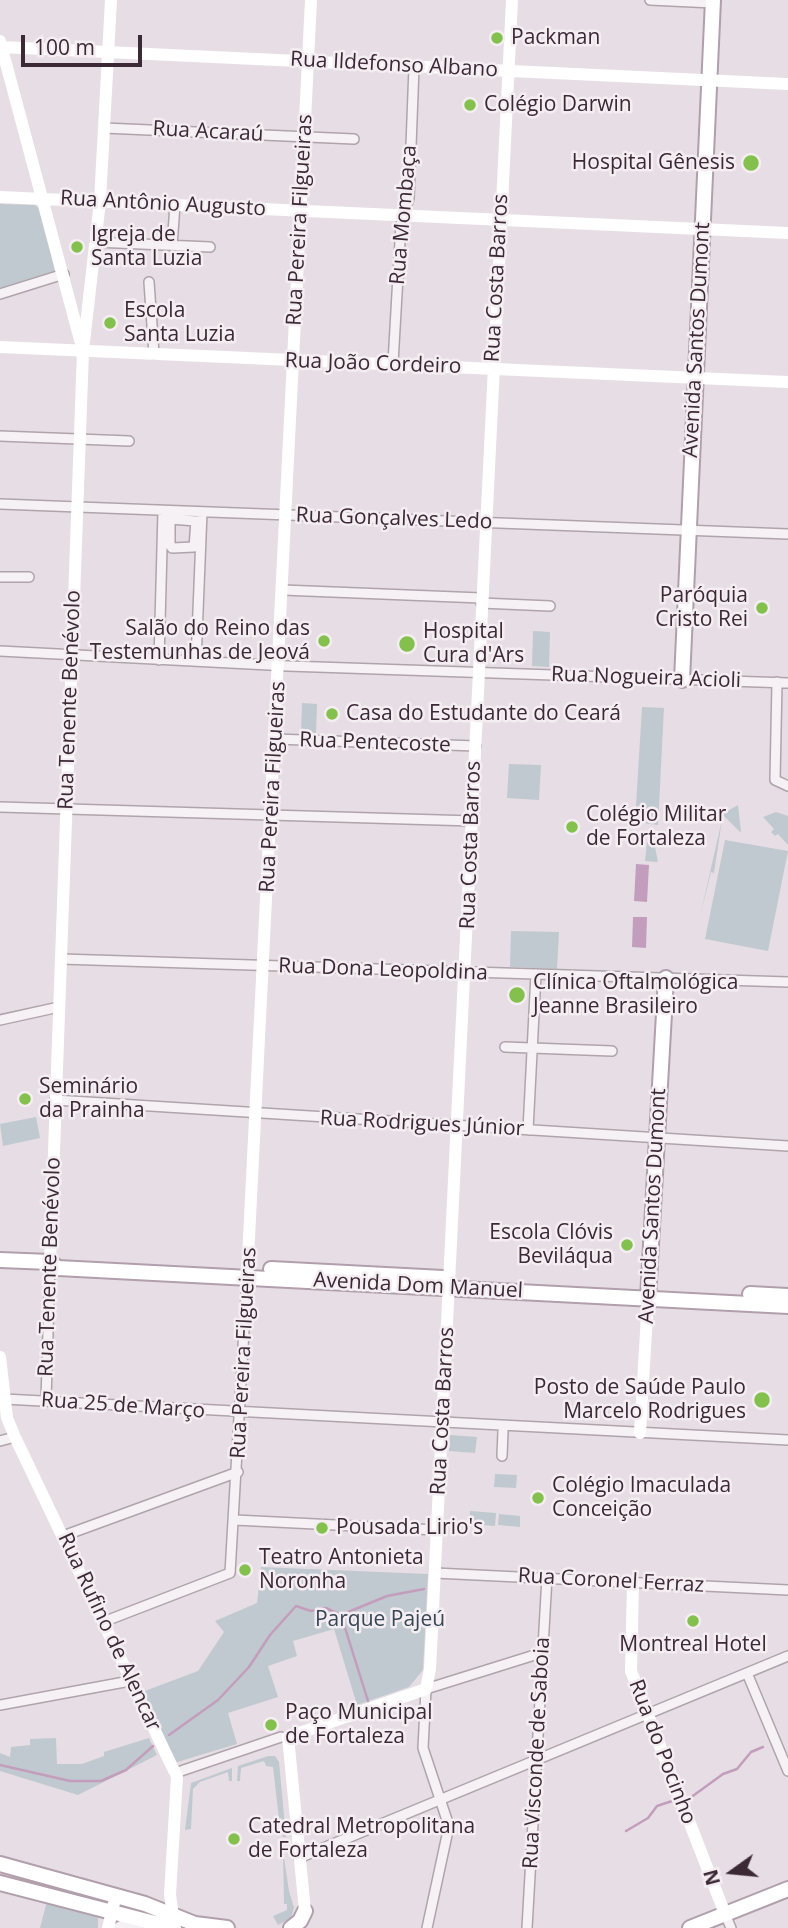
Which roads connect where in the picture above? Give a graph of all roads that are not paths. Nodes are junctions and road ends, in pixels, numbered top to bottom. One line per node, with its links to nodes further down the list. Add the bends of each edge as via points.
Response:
1 (111, 0): 7 (street, Rua Tenente Benévolo)
2 (311, 0): 8 (street, Rua Pereira Filgueiras)
3 (512, 0): 10 (street, Rua Costa Barros)
4 (650, 0): 5 (street)
5 (713, 2): 11 (main road, Avenida Santos Dumont)
6 (1, 45): 7 (street, Rua Ildefonso Albano); 17 (street)
7 (108, 52): 8 (street, Rua Ildefonso Albano); 13 (street, Rua Tenente Benévolo)
8 (308, 61): 9 (street, Rua Ildefonso Albano); 14 (street, Rua Pereira Filgueiras)
9 (414, 67): 10 (street, Rua Ildefonso Albano); 21 (street, Rua Mombaça, via 409,198)
10 (508, 71): 11 (street, Rua Ildefonso Albano); 22 (street, Rua Costa Barros)
11 (709, 80): 12 (street, Rua Ildefonso Albano); 23 (main road, Avenida Santos Dumont)
12 (788, 84)
13 (104, 128): 14 (street, Rua Acaraú); 18 (street, Rua Tenente Benévolo)
14 (304, 137): 15 (street, Rua Acaraú); 20 (street, Rua Pereira Filgueiras)
15 (354, 139)
16 (0, 197): 17 (street, Rua Antônio Augusto)
17 (44, 198): 18 (street, Rua Antônio Augusto); 28 (street)
18 (100, 201): 19 (street, Rua Antônio Augusto); 25 (street, Rua Tenente Benévolo)
19 (175, 205): 20 (street, Rua Antônio Augusto); 26 (street)
20 (300, 211): 21 (street, Rua Antônio Augusto); 34 (street, Rua Pereira Filgueiras)
21 (404, 216): 22 (street, Rua Antônio Augusto); 35 (street, Rua Mombaça)
22 (500, 221): 23 (street, Rua Antônio Augusto); 36 (street, Rua Costa Barros)
23 (702, 230): 24 (street, Rua Antônio Augusto); 37 (main road, Avenida Santos Dumont)
24 (788, 233)
25 (95, 243): 26 (street); 32 (street, Rua Tenente Benévolo)
26 (172, 246): 27 (street)
27 (210, 247)
28 (64, 274): 30 (street); 32 (street)
29 (149, 282): 33 (street)
30 (0, 294)
31 (0, 347): 32 (street, Rua João Cordeiro)
32 (83, 351): 33 (street, Rua João Cordeiro); 40 (street, Rua Tenente Benévolo)
33 (154, 354): 34 (street, Rua João Cordeiro)
34 (292, 360): 35 (street, Rua João Cordeiro); 46 (street, Rua Pereira Filgueiras)
35 (393, 363): 36 (street, Rua João Cordeiro)
36 (493, 369): 37 (street, Rua João Cordeiro); 47 (street, Rua Costa Barros)
37 (695, 378): 38 (street, Rua João Cordeiro); 48 (main road, Avenida Santos Dumont)
38 (788, 382)
39 (0, 436): 40 (street)
40 (79, 439): 41 (street); 43 (street, Rua Tenente Benévolo)
41 (129, 441)
42 (0, 504): 43 (street, Rua Gonçalves Ledo)
43 (77, 507): 44 (street, Rua Gonçalves Ledo); 58 (street, Rua Tenente Benévolo)
44 (163, 511): 45 (street, Rua Gonçalves Ledo); 50 (street)
45 (202, 512): 46 (street, Rua Gonçalves Ledo); 51 (street)
46 (285, 515): 47 (street, Rua Gonçalves Ledo); 54 (street, Rua Pereira Filgueiras)
47 (485, 522): 48 (street, Rua Gonçalves Ledo); 55 (street, Rua Costa Barros)
48 (687, 531): 49 (street, Rua Gonçalves Ledo); 63 (main road, Avenida Santos Dumont)
49 (788, 534)
50 (162, 553): 51 (street); 59 (street)
51 (201, 554): 60 (street)
52 (0, 577): 53 (street)
53 (29, 577)
54 (283, 590): 55 (street); 61 (street, Rua Pereira Filgueiras)
55 (481, 600): 56 (street); 62 (street, Rua Costa Barros)
56 (550, 606)
57 (0, 652): 58 (street, Rua Nogueira Acioli)
58 (72, 657): 59 (street, Rua Nogueira Acioli); 70 (street, Rua Tenente Benévolo)
59 (159, 660): 60 (street, Rua Nogueira Acioli)
60 (196, 661): 61 (street, Rua Nogueira Acioli)
61 (279, 666): 62 (street, Rua Nogueira Acioli); 66 (street, Rua Pereira Filgueiras)
62 (478, 674): 63 (street, Rua Nogueira Acioli); 67 (street, Rua Costa Barros)
63 (682, 680): 64 (street, Rua Nogueira Acioli)
64 (777, 682): 65 (street, Rua Nogueira Acioli); 68 (street, via 775,780)
65 (788, 683)
66 (275, 739): 67 (street, Rua Pentecoste); 71 (street, Rua Pereira Filgueiras)
67 (476, 746): 72 (street, Rua Costa Barros)
68 (788, 786)
69 (0, 807): 70 (street)
70 (66, 808): 71 (street); 73 (street, Rua Tenente Benévolo)
71 (271, 814): 72 (street); 74 (street, Rua Pereira Filgueiras)
72 (472, 821): 75 (street, Rua Costa Barros)
73 (61, 959): 74 (street, Rua Dona Leopoldina); 79 (street, Rua Tenente Benévolo)
74 (264, 966): 75 (street, Rua Dona Leopoldina); 85 (street, Rua Pereira Filgueiras)
75 (466, 973): 76 (street, Rua Dona Leopoldina); 86 (street, Rua Costa Barros)
76 (536, 974): 77 (street, Rua Dona Leopoldina); 82 (street)
77 (666, 978): 78 (street, Rua Dona Leopoldina); 88 (main road, Avenida Santos Dumont)
78 (788, 982)
79 (59, 1007): 80 (street); 84 (street, Rua Tenente Benévolo)
80 (0, 1020)
81 (505, 1047): 82 (street)
82 (532, 1048): 83 (street); 87 (street)
83 (612, 1051)
84 (55, 1100): 85 (street, Rua Rodrigues Júnior); 91 (street, Rua Tenente Benévolo)
85 (256, 1114): 86 (street, Rua Rodrigues Júnior); 92 (street, Rua Pereira Filgueiras)
86 (457, 1126): 87 (street, Rua Rodrigues Júnior); 93 (street, Rua Costa Barros)
87 (527, 1130): 88 (street, Rua Rodrigues Júnior)
88 (656, 1139): 89 (street, Rua Rodrigues Júnior); 94 (main road, Avenida Santos Dumont)
89 (788, 1146)
90 (0, 1260): 91 (main road, Avenida Dom Manuel)
91 (50, 1262): 92 (main road, Avenida Dom Manuel, via 58,1268); 99 (street, Rua Tenente Benévolo)
92 (248, 1273): 93 (main road, Avenida Dom Manuel); 100 (street, Rua Pereira Filgueiras)
93 (450, 1283): 94 (main road, Avenida Dom Manuel); 101 (street, Rua Costa Barros)
94 (648, 1294): 95 (main road, Avenida Dom Manuel); 96 (main road, Avenida Dom Manuel); 103 (street, Avenida Santos Dumont)
95 (788, 1296)
96 (788, 1306)
97 (0, 1357): 98 (street, Rua Rufino de Alencar)
98 (4, 1399): 99 (street, Rua 25 de Março); 104 (street, Rua Rufino de Alencar)
99 (46, 1401): 100 (street, Rua 25 de Março)
100 (240, 1413): 101 (street, Rua 25 de Março); 108 (street, Rua Pereira Filgueiras)
101 (443, 1423): 103 (street, Rua 25 de Março); 110 (street, Rua Costa Barros)
102 (503, 1431): 107 (street)
103 (640, 1433): 105 (street, Rua 25 de Março)
104 (15, 1437): 106 (street); 111 (street, Rua Rufino de Alencar)
105 (788, 1440)
106 (0, 1441)
107 (502, 1456)
108 (238, 1472): 109 (street, Rua Pereira Filgueiras); 111 (street)
109 (235, 1520): 110 (street); 116 (street, Rua Pereira Filgueiras, via 230,1573)
110 (436, 1530): 112 (street, Rua Costa Barros)
111 (63, 1536): 116 (street, Rua Rufino de Alencar)
112 (435, 1573): 113 (street, Rua Coronel Ferraz); 121 (street, Rua Costa Barros)
113 (547, 1577): 114 (street, Rua Coronel Ferraz); 117 (street, Rua Visconde de Saboia)
114 (633, 1583): 115 (street, Rua Coronel Ferraz); 123 (street, Rua do Pocinho, via 631,1671)
115 (788, 1590)
116 (103, 1622): 120 (street, Rua Rufino de Alencar)
117 (541, 1653): 121 (street); 125 (street, Rua Visconde de Saboia)
118 (788, 1656): 119 (street)
119 (747, 1673): 123 (street); 126 (street)
120 (130, 1681): 122 (street); 127 (street, Rua Rufino de Alencar)
121 (426, 1689): 124 (street, via 291,1734); 128 (street, via 423,1748)
122 (0, 1706)
123 (648, 1713): 125 (street); 136 (street, Rua do Pocinho)
124 (284, 1741): 127 (street); 129 (street)
125 (537, 1760): 128 (street); 145 (street, Rua Visconde de Saboia)
126 (788, 1771)
127 (175, 1773): 137 (street, Rua Rufino de Alencar)
128 (441, 1800): 129 (street); 144 (street, via 449,1836)
129 (299, 1858): 134 (street)
130 (0, 1864): 133 (main road)
131 (0, 1883): 135 (main road)
132 (788, 1889): 136 (main road)
133 (116, 1896): 135 (street); 137 (main road)
134 (305, 1911): 142 (main road); 143 (main road)
135 (112, 1912): 137 (main road); 138 (street)
136 (728, 1921): 146 (main road)
137 (173, 1922): 141 (main road)
138 (108, 1928)
139 (117, 1928): 140 (street, via 125,1923)
140 (145, 1928)
141 (227, 1928)
142 (291, 1928)
143 (307, 1928)
144 (427, 1928)
145 (527, 1928)
146 (690, 1928)

